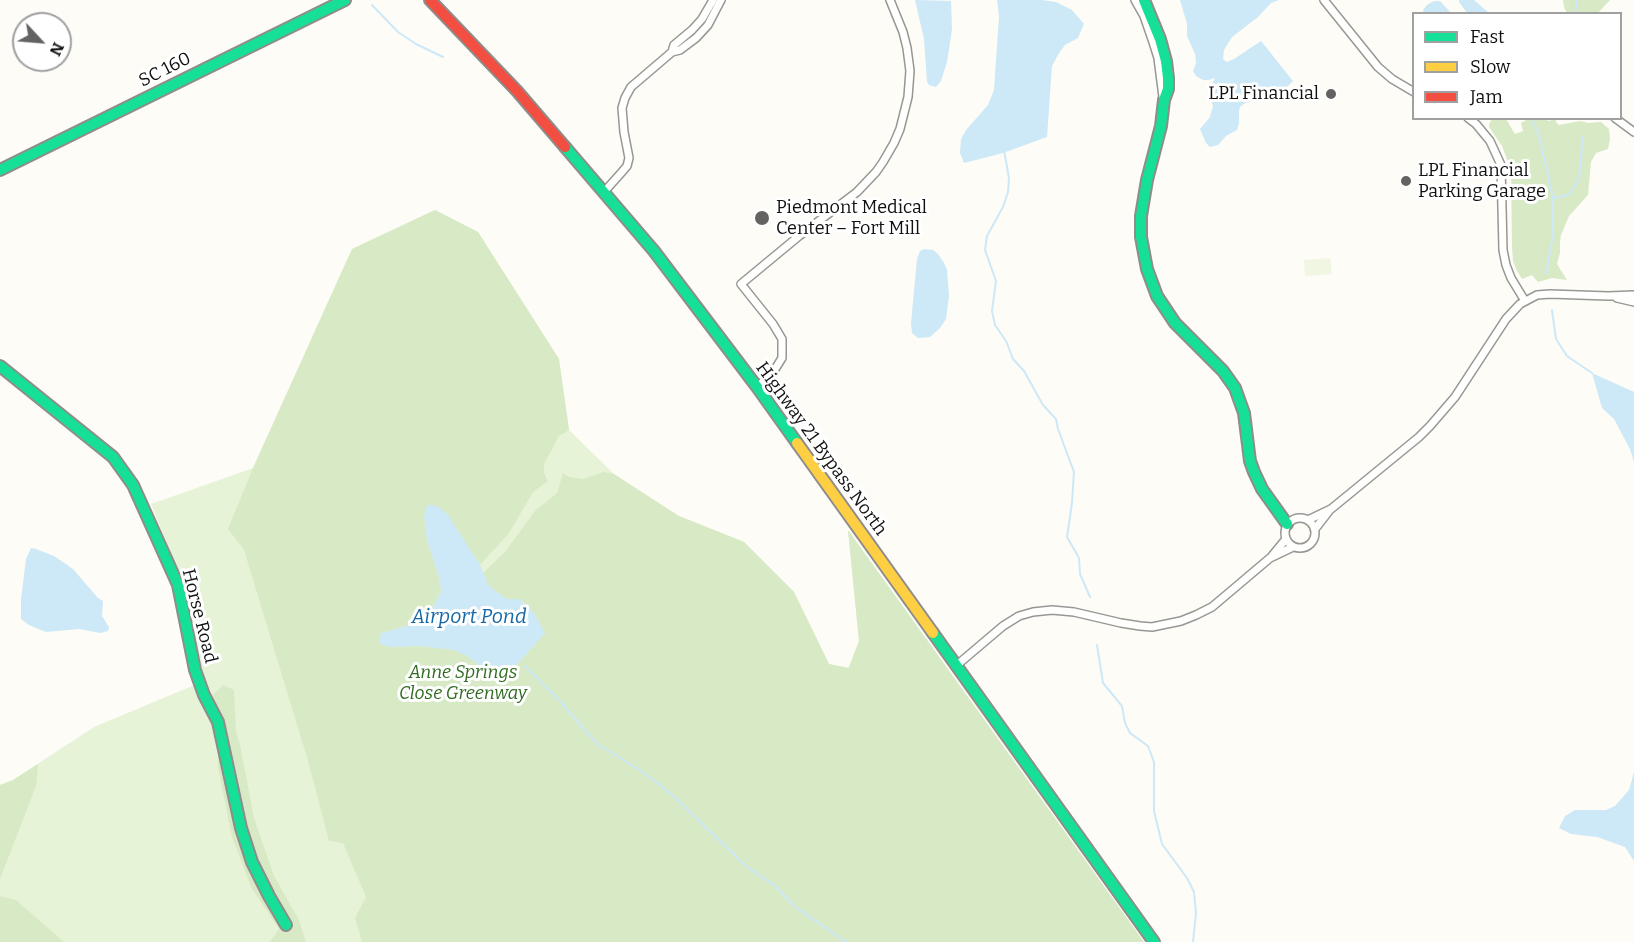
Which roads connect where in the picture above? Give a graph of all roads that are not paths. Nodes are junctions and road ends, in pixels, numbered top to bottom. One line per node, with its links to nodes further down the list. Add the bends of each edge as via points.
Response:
1 (345, 0): 13 (main road, SC 160 / SC 160)
2 (430, 0): 14 (main road, Highway 21 Bypass North, via 517,91)
3 (890, 0): 20 (street, via 903,32 910,71 900,129 889,153 868,181 741,284 782,339 782,358)
4 (1135, 0): 9 (street, via 1158,58)
5 (1144, 0): 9 (main road, via 1166,61 1168,89)
6 (1324, 0): 8 (street, via 1378,67)
7 (716, 1): 14 (street, via 674,45 672,52 635,82 625,98 622,108 627,166)
8 (1412, 91)
9 (1164, 100): 23 (main road, via 1141,216 1145,262 1165,309 1235,388 1244,413 1254,472 1262,489)
10 (1473, 120): 17 (street, via 1490,141 1501,165 1503,250 1510,278)
11 (1618, 120): 12 (street)
12 (1634, 132)
13 (0, 170)
14 (604, 192): 20 (main road, Highway 21 Bypass North)
15 (1634, 293): 16 (street)
16 (1608, 296): 17 (street, via 1550,294); 18 (street)
17 (1525, 301): 21 (street, via 1506,319 1455,397 1430,426)
18 (1634, 302)
19 (0, 366): 29 (main road, Horse Road, via 113,457 133,485 178,585 195,670 218,722 252,862)
20 (757, 387): 28 (main road, Highway 21 Bypass North)
21 (1331, 509): 22 (street); 24 (street)
22 (1308, 520): 23 (street); 24 (street)
23 (1290, 522): 25 (street)
24 (1315, 529): 26 (street, via 1308,546)
25 (1286, 539): 26 (street); 27 (street)
26 (1293, 547): 27 (street)
27 (1270, 558): 28 (street, via 1212,607 1181,621 1152,627 1063,611 1033,612 1003,626)
28 (957, 665): 30 (main road, Highway 21 Bypass North)
29 (286, 925)
30 (1154, 942)

